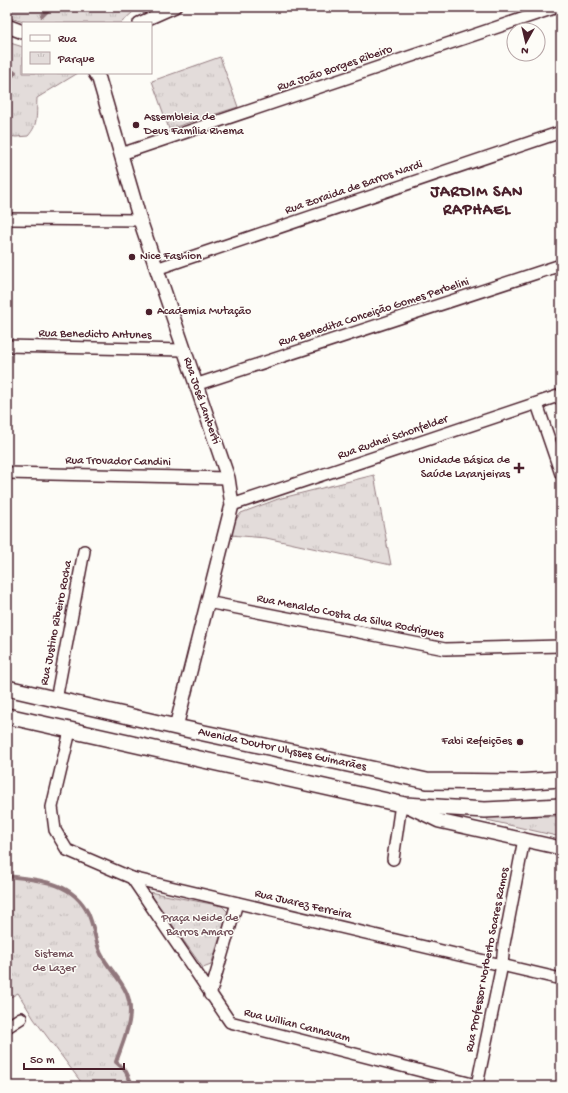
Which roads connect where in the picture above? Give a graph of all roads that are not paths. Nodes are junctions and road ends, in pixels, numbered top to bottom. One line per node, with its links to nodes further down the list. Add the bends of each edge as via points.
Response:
1 (175, 7): 3 (street)
2 (557, 7): 8 (street, Rua João Borges Ribeiro)
3 (141, 22)
4 (7, 26): 5 (street)
5 (22, 32)
6 (99, 75): 8 (street, Rua José Lamberti)
7 (561, 132): 12 (street, Rua Zoraida de Barros Nardi)
8 (121, 154): 10 (street, Rua José Lamberti)
9 (7, 219): 10 (street)
10 (140, 220): 12 (street, Rua José Lamberti)
11 (561, 264): 15 (street, Rua Benedita Conceição Gomes Perbelini)
12 (156, 269): 14 (street, Rua José Lamberti)
13 (7, 346): 14 (street, Rua Benedicto Antunes)
14 (183, 350): 15 (street, Rua José Lamberti)
15 (195, 385): 20 (street, Rua José Lamberti)
16 (561, 396): 17 (street, Rua Rudnei Schonfelder)
17 (537, 404): 19 (street); 21 (street, Rua Rudnei Schonfelder)
18 (7, 473): 20 (street, Rua Trovador Candini)
19 (561, 474)
20 (228, 478): 21 (street, Rua José Lamberti)
21 (232, 505): 23 (street, Rua José Lamberti)
22 (84, 551): 26 (street, Rua Justino Ribeiro Rocha)
23 (207, 602): 24 (street, Rua Menaldo Costa da Silva Rodrigues, via 444,649); 28 (street, Rua José Lamberti)
24 (561, 646)
25 (7, 688): 26 (main road, Avenida Doutor Ulysses Guimarães)
26 (56, 700): 28 (main road, Avenida Doutor Ulysses Guimarães)
27 (7, 716): 29 (main road)
28 (176, 727): 30 (main road, Avenida Doutor Ulysses Guimarães, via 427,781 517,782)
29 (70, 731): 31 (main road); 36 (street, Rua Juarez Ferreira, via 52,807 55,830 66,850)
30 (561, 779)
31 (403, 804): 32 (main road, via 485,810); 33 (street, via 439,820); 35 (street)
32 (561, 806)
33 (524, 839): 34 (street); 38 (street, Rua Professor Norberto Soares Ramos)
34 (561, 848)
35 (393, 860)
36 (132, 878): 37 (street, Rua Juarez Ferreira); 40 (street, Rua Willian Cannavam)
37 (237, 903): 38 (street, Rua Juarez Ferreira); 40 (street)
38 (502, 965): 39 (street, Rua Juarez Ferreira); 43 (street, Rua Professor Norberto Soares Ramos)
39 (561, 979)
40 (210, 995): 43 (street, Rua Willian Cannavam, via 230,1022)
41 (21, 1018): 42 (street)
42 (7, 1027)
43 (478, 1086)

